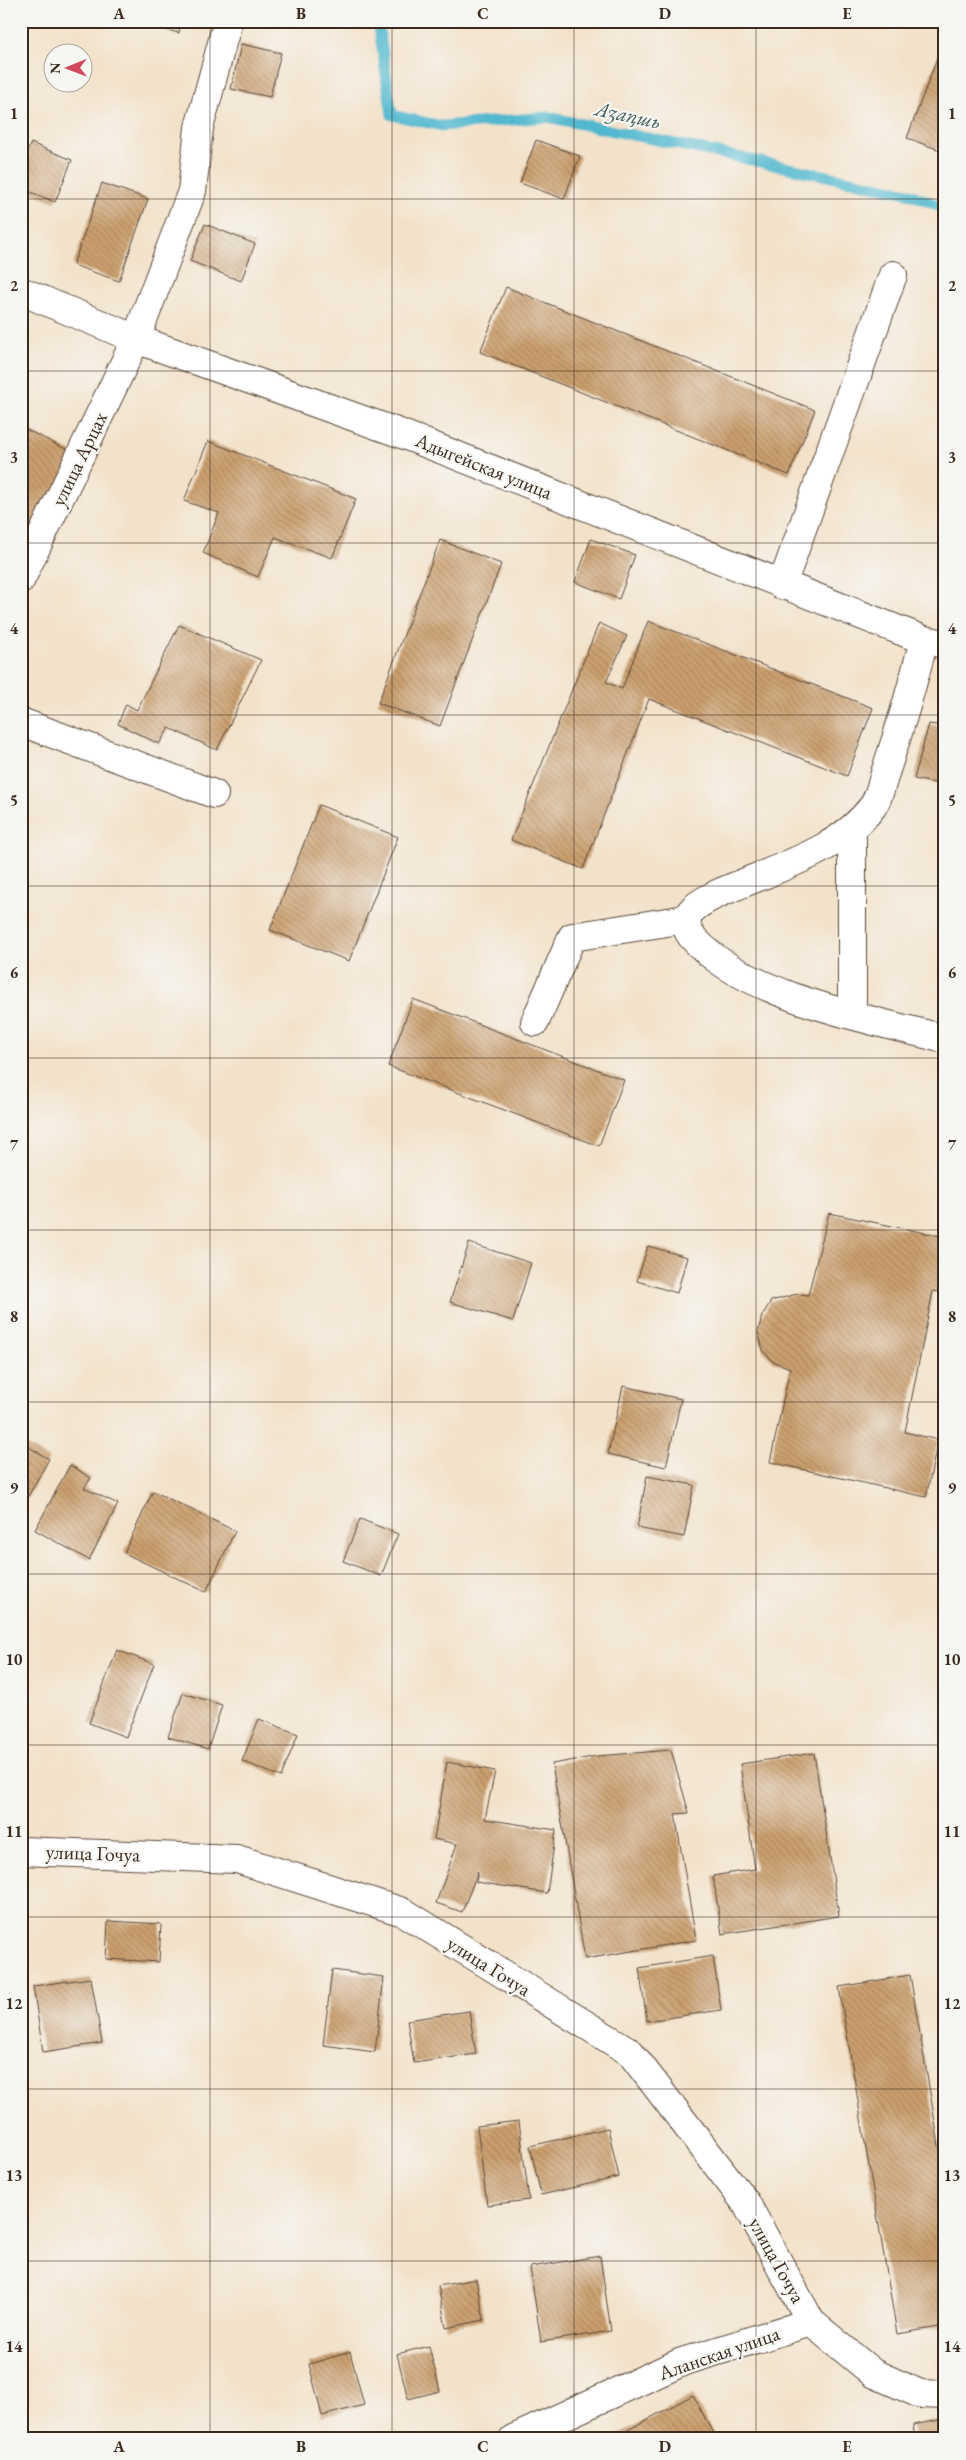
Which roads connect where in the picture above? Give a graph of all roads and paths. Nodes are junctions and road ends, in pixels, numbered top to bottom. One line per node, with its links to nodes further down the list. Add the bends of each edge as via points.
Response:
1 (228, 21): 4 (street, улица Арцах, via 199,128 192,191)
2 (893, 275): 6 (street)
3 (21, 292): 4 (street, Адыгейская улица)
4 (136, 339): 5 (street, улица Арцах); 6 (street, Адыгейская улица, via 402,434)
5 (21, 578)
6 (782, 585): 7 (street, Адыгейская улица)
7 (935, 642): 10 (street, via 909,699 874,804)
8 (21, 722): 9 (street)
9 (214, 794)
10 (852, 829): 11 (street, via 820,850 728,889 694,908); 12 (street)
11 (686, 919): 12 (street, via 690,936 706,953 746,979); 13 (street, via 572,937)
12 (852, 1014): 14 (street)
13 (535, 1022)
14 (945, 1039)
15 (21, 1850): 16 (street, улица Гочуа, via 237,1859 402,1912 630,2052 746,2203)
16 (811, 2322): 17 (street, via 873,2373 920,2394); 18 (street, Аланская улица, via 682,2362)
17 (945, 2395)
18 (513, 2439)

